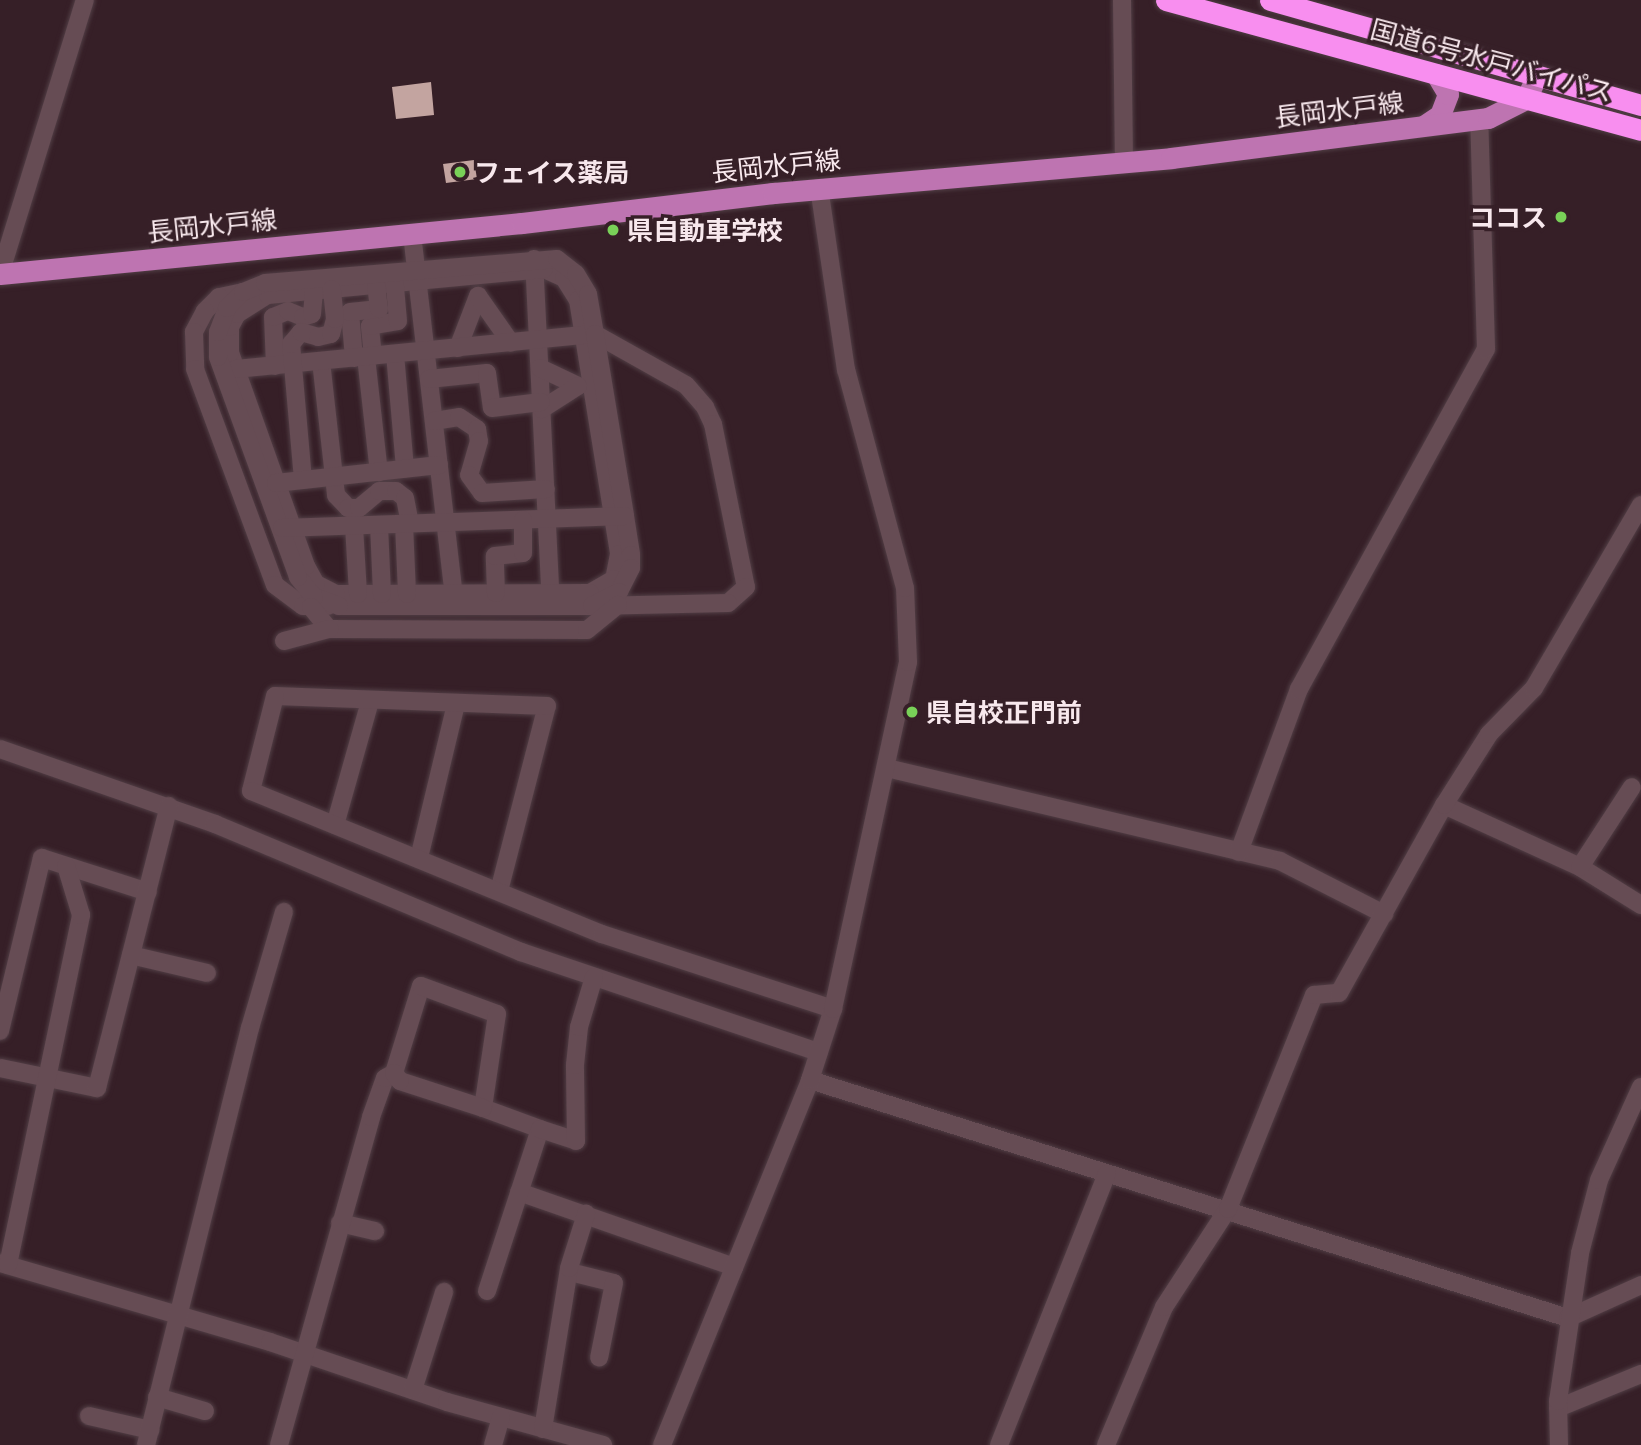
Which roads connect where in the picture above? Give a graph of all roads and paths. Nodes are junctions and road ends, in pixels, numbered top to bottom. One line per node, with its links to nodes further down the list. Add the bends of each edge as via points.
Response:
1 (85, 0): 16 (street)
2 (1122, 0): 12 (street)
3 (1166, 0): 5 (highway, 国道6号水戸バイパス)
4 (1270, 0): 6 (highway, 国道6号水戸バイパス)
5 (1436, 74): 7 (highway, 国道6号水戸バイパス); 10 (main road, via 1448,94 1440,116)
6 (1537, 75): 7 (main road); 8 (highway, 国道6号水戸バイパス)
7 (1526, 99): 9 (main road, 長岡水戸線, via 1507,112); 11 (highway, 国道6号水戸バイパス)
8 (1641, 105)
9 (1479, 120): 10 (main road, 長岡水戸線); 73 (street, via 1486,349 1299,690)
10 (1423, 126): 12 (main road, 長岡水戸線)
11 (1641, 130)
12 (1124, 163): 13 (main road, 長岡水戸線)
13 (819, 188): 14 (main road, 長岡水戸線); 68 (street, via 846,370 909,610 905,689)
14 (412, 234): 16 (main road, 長岡水戸線); 17 (street)
15 (535, 264): 17 (street); 23 (street, via 557,259 584,284); 24 (street)
16 (0, 274)
17 (417, 275): 18 (street); 22 (street, via 265,283); 27 (street)
18 (395, 283): 19 (street); 29 (street, via 398,321 370,326)
19 (376, 285): 20 (street); 29 (street, via 379,309 350,312)
20 (332, 289): 21 (street); 31 (street, via 334,328 324,337 308,331 294,336)
21 (314, 291): 31 (street, via 312,314 303,317 288,311 273,317); 33 (street, via 268,295 244,305 230,327 228,340)
22 (243, 292): 52 (street, via 221,319 218,357); 60 (street, via 219,297 205,311 194,332 195,369 275,585)
23 (589, 335): 24 (street); 45 (street); 59 (street, via 686,386 705,407 713,424 746,587 728,603)
24 (538, 340): 25 (street); 32 (street)
25 (512, 343): 26 (street); 26 (street, via 478,296)
26 (458, 348): 27 (street)
27 (426, 351): 28 (street); 34 (street)
28 (395, 354): 29 (street); 38 (street)
29 (364, 357): 30 (street); 39 (street)
30 (321, 361): 31 (street); 40 (street)
31 (284, 365): 33 (street); 41 (street)
32 (540, 368): 35 (street); 35 (street, via 578,386)
33 (236, 369): 42 (street)
34 (429, 379): 35 (street, via 487,373 492,408); 36 (street)
35 (541, 406): 43 (street)
36 (434, 421): 37 (street); 43 (street, via 459,417 477,429 480,441 469,475 482,493)
37 (439, 465): 38 (street); 48 (street)
38 (405, 469): 39 (street)
39 (379, 472): 40 (street)
40 (333, 477): 41 (street); 49 (street, via 336,495 348,508 367,504 379,491 396,491 405,498)
41 (303, 480): 42 (street)
42 (276, 483): 52 (street)
43 (546, 489): 46 (street)
44 (1641, 505): 70 (street, via 1534,688 1489,734)
45 (619, 516): 46 (street); 58 (street, via 614,579 590,593); 62 (street, via 631,568 619,592)
46 (547, 519): 47 (street); 58 (street)
47 (523, 520): 48 (street); 53 (street, via 523,553 495,556)
48 (446, 522): 49 (street); 57 (street)
49 (407, 524): 50 (street); 56 (street)
50 (379, 525): 51 (street); 55 (street)
51 (354, 526): 52 (street); 54 (street)
52 (286, 528): 54 (street, via 316,584 336,594); 61 (street, via 304,587 314,597)
53 (496, 593): 57 (street); 58 (street)
54 (358, 594): 55 (street)
55 (382, 594): 56 (street)
56 (407, 594): 57 (street)
57 (455, 599): 58 (street); 61 (street)
58 (551, 599): 62 (street)
59 (618, 605): 62 (street); 63 (street, via 587,630)
60 (307, 606): 61 (street); 63 (street)
61 (339, 606)
62 (592, 606)
63 (329, 629): 64 (street)
64 (284, 641)
65 (370, 701): 66 (street); 72 (street); 72 (street, via 275,696 251,791)
66 (456, 704): 74 (street); 77 (street, via 547,706)
67 (0, 750): 71 (street)
68 (887, 768): 73 (street); 85 (street)
69 (1632, 787): 76 (street)
70 (1444, 805): 76 (street); 81 (street)
71 (169, 806): 78 (street); 84 (street, via 484,937)
72 (335, 825): 74 (street)
73 (1238, 852): 81 (street, via 1280,861)
74 (419, 858): 77 (street)
75 (66, 866): 78 (street); 86 (street, via 42,858); 90 (street, via 81,915)
76 (1580, 867): 79 (street)
77 (499, 891): 85 (street, via 603,934)
78 (148, 892): 82 (street)
79 (1641, 905)
80 (284, 912): 107 (street)
81 (1384, 914): 97 (street, via 1339,993 1314,995)
82 (131, 955): 83 (street); 90 (street, via 97,1088)
83 (207, 973)
84 (594, 977): 87 (street); 94 (street, via 579,1027 576,1141)
85 (833, 1009): 87 (street)
86 (0, 1031)
87 (818, 1052): 91 (street)
88 (0, 1068): 90 (street)
89 (394, 1073): 93 (street, via 400,1081); 93 (street, via 421,986 498,1014); 99 (street, via 384,1078)
90 (48, 1080): 101 (street)
91 (810, 1080): 95 (street); 102 (street)
92 (1641, 1087): 108 (street, via 1598,1180)
93 (483, 1108): 94 (street)
94 (540, 1129): 96 (street)
95 (1107, 1174): 97 (street); 124 (street)
96 (519, 1192): 98 (street); 105 (street)
97 (1228, 1209): 108 (street); 125 (street, via 1164,1307)
98 (586, 1214): 102 (street); 103 (street)
99 (340, 1223): 100 (street); 109 (street)
100 (375, 1231)
101 (4, 1264): 107 (street)
102 (734, 1267): 123 (street)
103 (569, 1272): 110 (street, via 614,1283); 118 (street)
104 (1641, 1285): 108 (street)
105 (487, 1291)
106 (444, 1292): 112 (street)
107 (176, 1314): 109 (street); 113 (street)
108 (1568, 1318): 114 (street)
109 (304, 1353): 112 (street); 120 (street)
110 (599, 1358)
111 (1641, 1374): 114 (street)
112 (413, 1390): 117 (street)
113 (157, 1397): 115 (street); 119 (street)
114 (1558, 1408): 126 (street)
115 (205, 1411)
116 (89, 1416): 119 (street)
117 (501, 1417): 118 (street); 121 (street)
118 (543, 1429): 122 (street)
119 (148, 1438)
120 (279, 1445)
121 (493, 1445)
122 (603, 1445)
123 (662, 1445)
124 (999, 1445)
125 (1107, 1445)
126 (1559, 1445)

